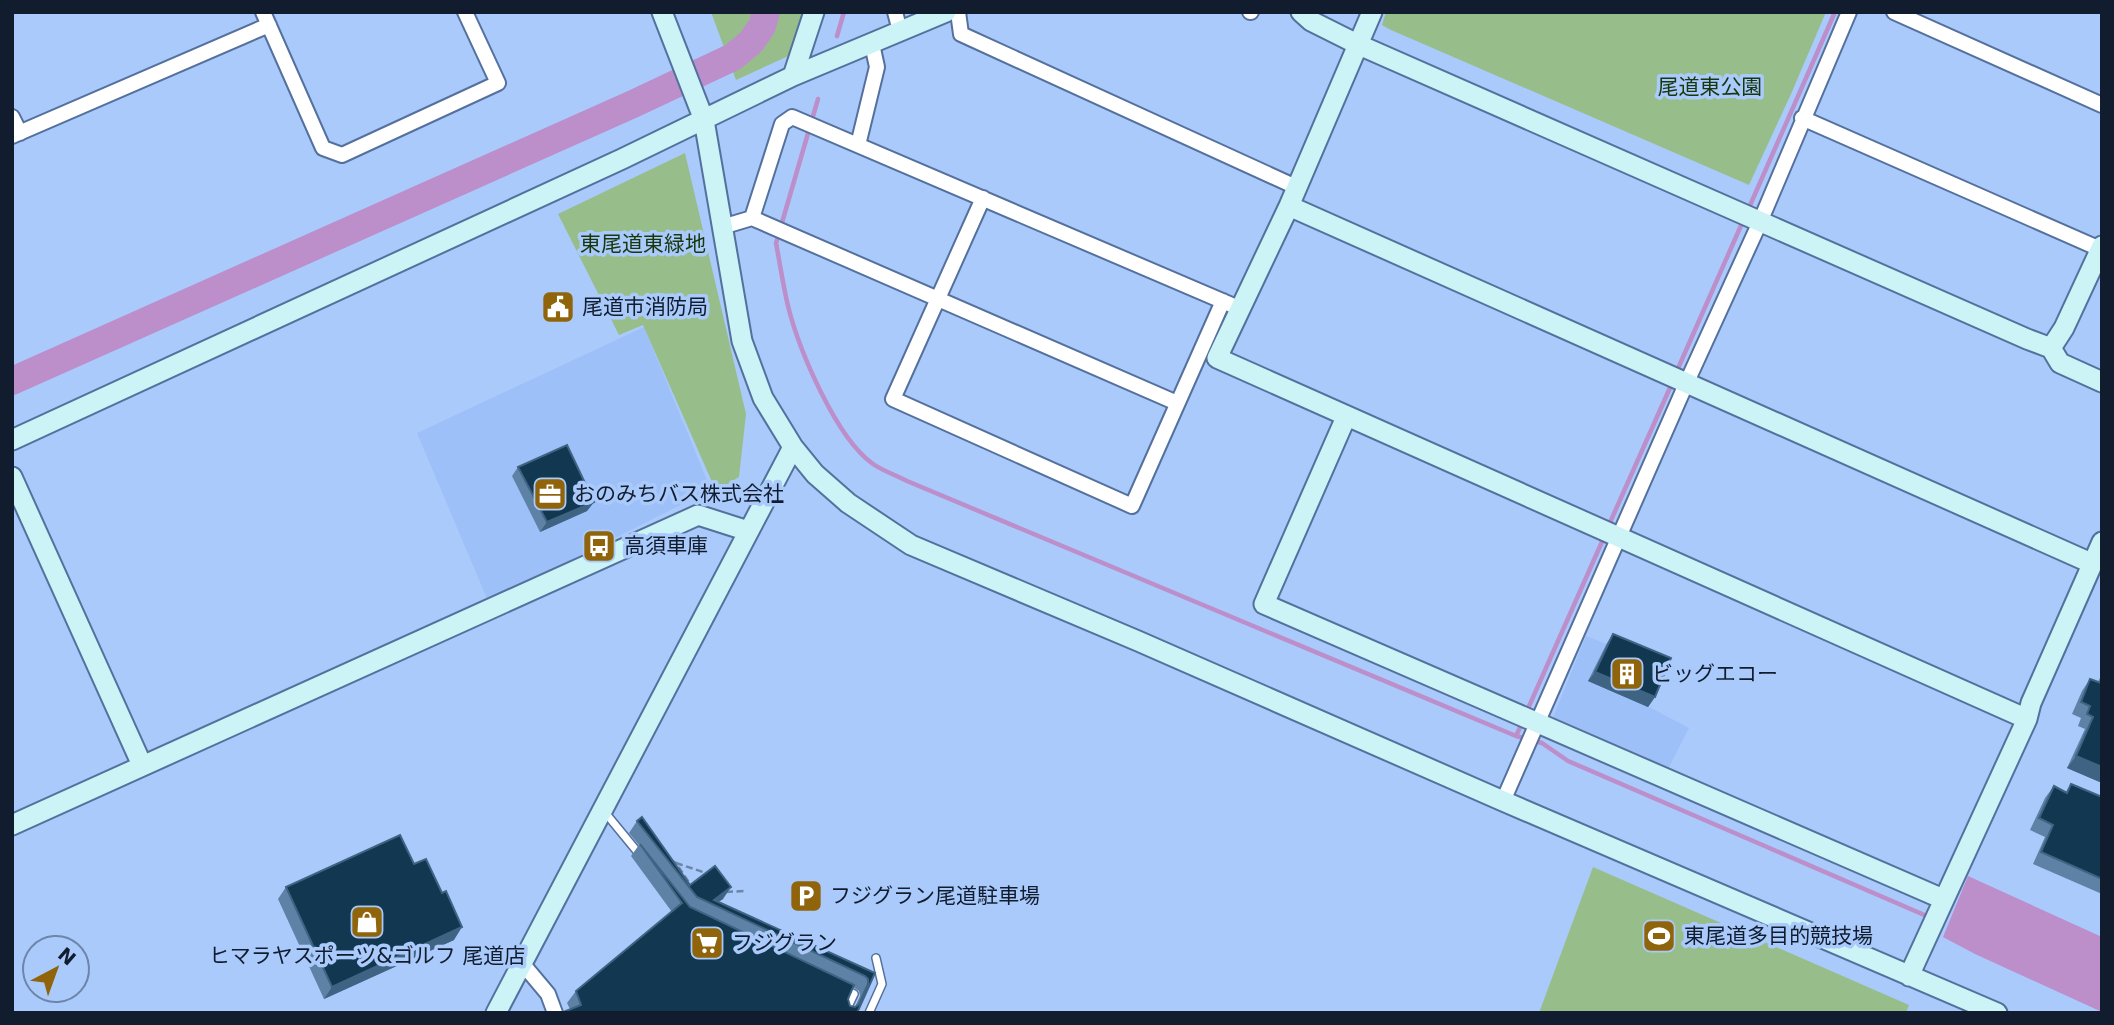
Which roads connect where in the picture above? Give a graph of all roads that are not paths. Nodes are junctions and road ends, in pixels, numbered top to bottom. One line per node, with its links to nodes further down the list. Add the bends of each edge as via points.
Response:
1 (465, 12): 10 (street, via 498,83 342,155 323,148)
2 (662, 12): 18 (street)
3 (814, 12): 14 (street)
4 (946, 12): 11 (street)
5 (958, 12): 21 (street, via 961,34)
6 (1301, 12): 13 (street)
7 (1372, 12): 13 (street)
8 (1849, 12): 17 (street)
9 (1894, 12): 15 (street)
10 (266, 19): 19 (street)
11 (898, 22): 12 (street)
12 (872, 44): 14 (street); 20 (street, via 877,67)
13 (1357, 44): 21 (street); 25 (street)
14 (793, 76): 18 (street)
15 (2102, 105)
16 (12, 117): 19 (street)
17 (1802, 118): 25 (street); 27 (street)
18 (704, 120): 26 (street); 36 (street)
19 (16, 135)
20 (858, 145): 22 (street); 24 (street, via 792,117 782,124)
21 (1296, 187): 23 (street)
22 (982, 198): 28 (street); 29 (street)
23 (1289, 206): 30 (street); 32 (street)
24 (752, 218): 26 (street); 28 (street)
25 (1750, 218): 31 (street); 32 (street)
26 (723, 227): 37 (street, via 742,341 763,398)
27 (2101, 248): 31 (street)
28 (938, 299): 34 (street); 34 (street, via 893,399 1132,506)
29 (1223, 300): 30 (street); 34 (street)
30 (1241, 309): 35 (street, via 1217,358)
31 (2051, 348): 33 (street, via 2060,363)
32 (1677, 380): 40 (street); 42 (street)
33 (2102, 382)
34 (1177, 403)
35 (1346, 417): 40 (street); 44 (street, via 1264,604)
36 (12, 440)
37 (793, 447): 39 (street); 46 (street, via 848,503 911,545)
38 (12, 477): 45 (street)
39 (748, 531): 45 (street, via 698,514); 47 (street)
40 (1610, 534): 43 (street); 44 (street)
41 (2102, 542): 42 (street)
42 (2091, 563): 43 (street)
43 (2027, 719): 50 (street)
44 (1529, 728): 46 (street); 50 (street)
45 (142, 765): 48 (street)
46 (1503, 801): 53 (street)
47 (603, 809): 49 (lane); 52 (street)
48 (12, 825)
49 (647, 865)
50 (1937, 914): 53 (street)
51 (876, 958): 58 (lane, via 882,984)
52 (522, 963): 55 (street); 56 (street, via 548,994)
53 (1909, 976): 59 (street)
54 (842, 988): 57 (lane, via 854,994)
55 (496, 1013)
56 (555, 1013)
57 (845, 1013)
58 (869, 1013)
59 (1997, 1013)

